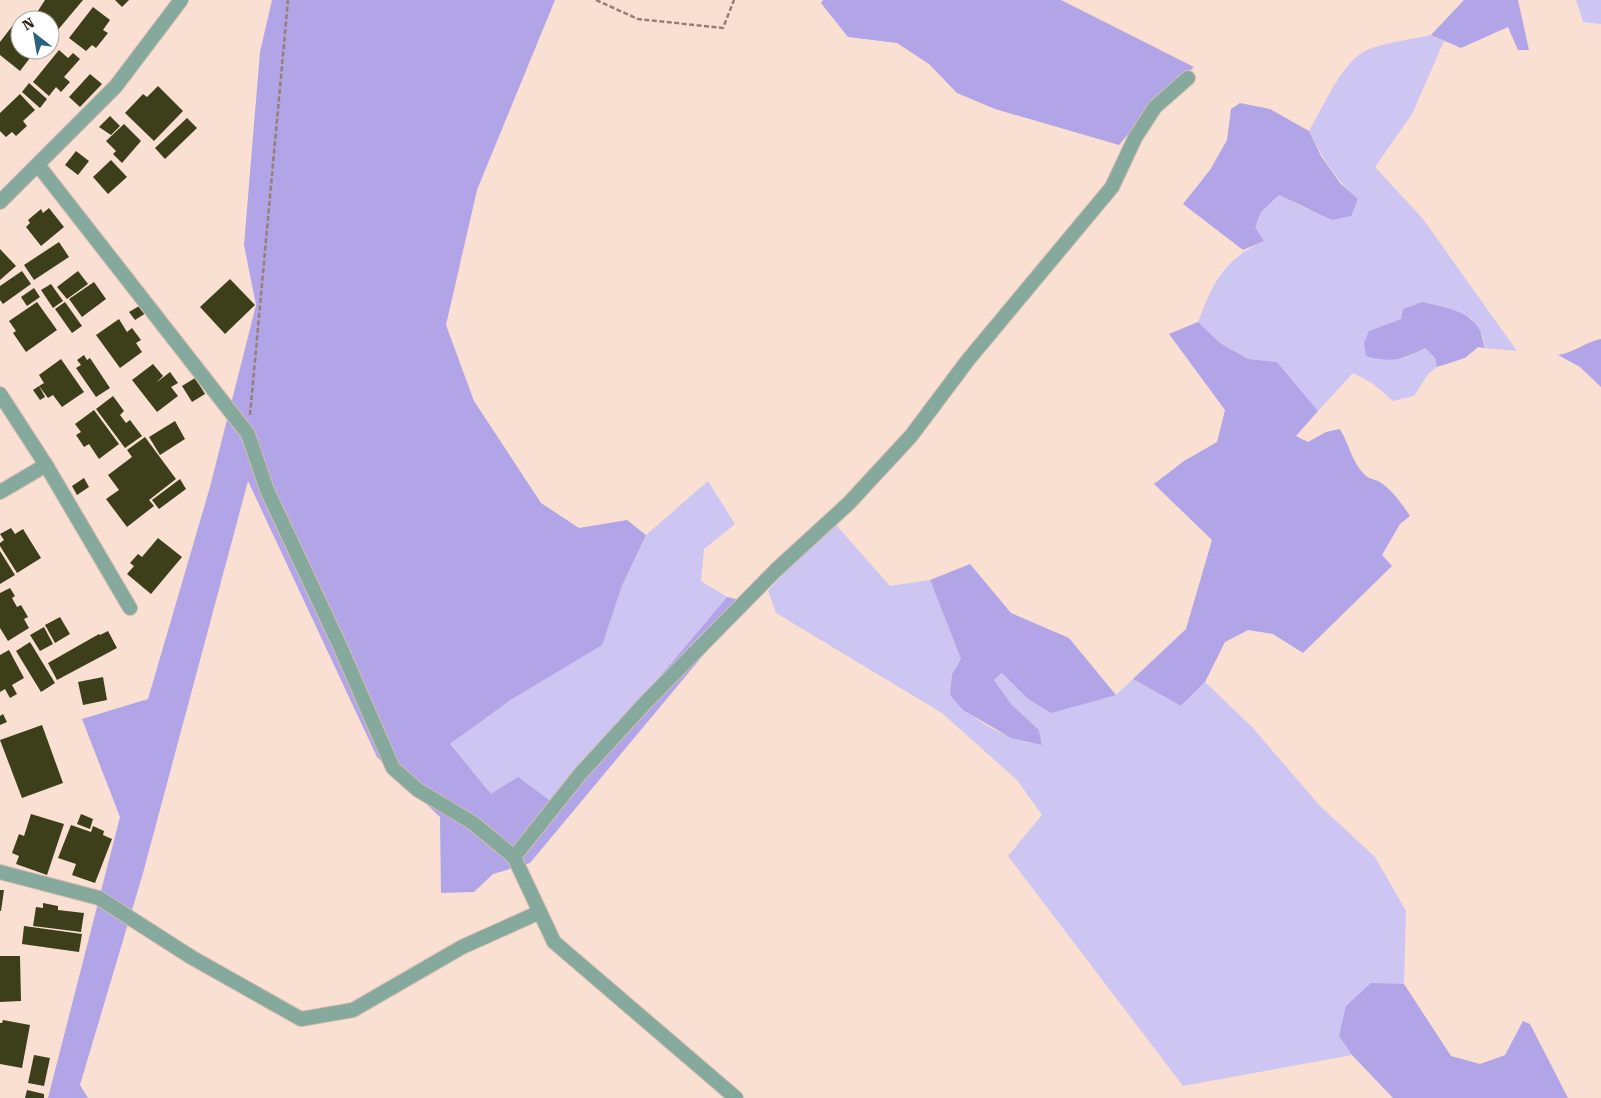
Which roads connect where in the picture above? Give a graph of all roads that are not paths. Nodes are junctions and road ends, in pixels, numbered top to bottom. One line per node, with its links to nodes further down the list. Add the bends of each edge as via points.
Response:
1 (181, 0): 3 (street, via 116,86)
2 (1188, 78): 9 (street, via 1155,107 1112,187 968,360 911,436 849,503 776,570 647,701 581,773)
3 (38, 165): 4 (street); 9 (street, via 248,434 267,490 340,646 392,768 418,790 473,823)
4 (0, 202)
5 (0, 394): 6 (street)
6 (46, 465): 7 (street); 8 (street)
7 (0, 492)
8 (130, 608)
9 (514, 857): 11 (street)
10 (0, 872): 11 (street, via 99,898 191,957 300,1018 352,1010 462,947)
11 (540, 912): 12 (street, via 554,942)
12 (736, 1098)

